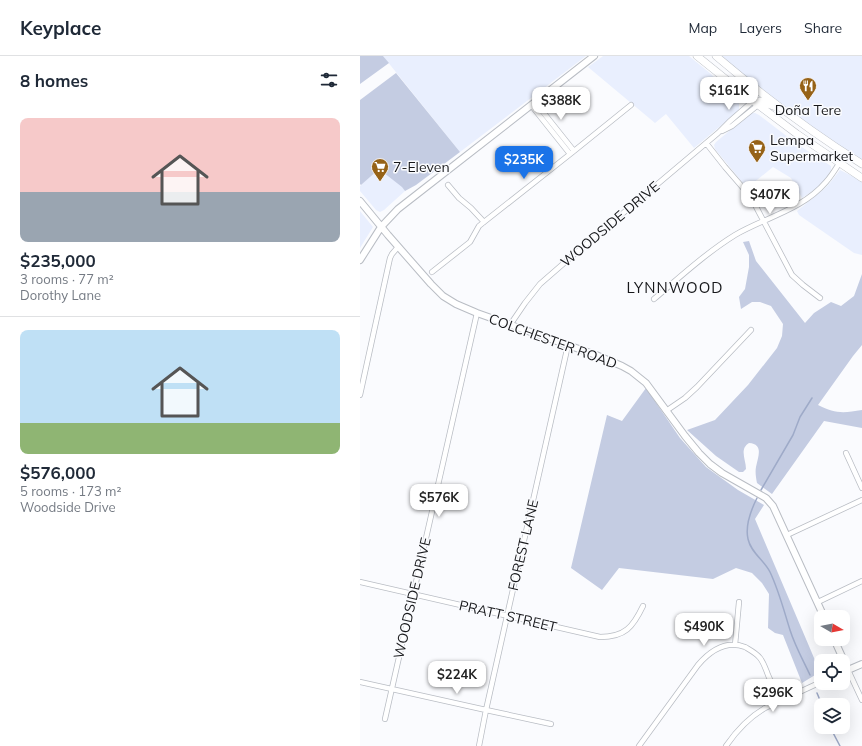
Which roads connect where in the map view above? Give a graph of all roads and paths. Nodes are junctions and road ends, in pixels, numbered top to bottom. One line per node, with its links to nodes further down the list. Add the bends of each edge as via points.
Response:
1 (594, 56): 4 (street)
2 (697, 56): 5 (main road)
3 (716, 56): 7 (main road)
4 (533, 103): 9 (street); 18 (street, via 400,207)
5 (755, 103): 7 (main road, via 762,102); 8 (street, WOODSIDE DRIVE); 11 (main road)
6 (631, 105): 9 (street)
7 (783, 110): 10 (main road)
8 (706, 143): 16 (street, via 749,194); 25 (street, WOODSIDE DRIVE, via 540,284)
9 (572, 153): 17 (street)
10 (845, 154): 11 (street); 12 (main road)
11 (839, 163): 13 (main road); 16 (street, via 826,182 804,201)
12 (862, 164)
13 (862, 178)
14 (448, 185): 17 (street)
15 (360, 201): 18 (street, COLCHESTER ROAD)
16 (763, 221): 22 (street, via 792,274); 23 (street, via 721,245)
17 (484, 222): 21 (street, via 470,242)
18 (381, 227): 19 (street, COLCHESTER ROAD); 20 (street)
19 (398, 247): 24 (street, COLCHESTER ROAD, via 443,296); 28 (street, via 390,258)
20 (360, 260)
21 (432, 272)
22 (820, 298)
23 (654, 299)
24 (477, 313): 25 (street, COLCHESTER ROAD); 36 (street, WOODSIDE DRIVE)
25 (510, 325): 27 (street, COLCHESTER ROAD)
26 (751, 330): 29 (street, via 697,386)
27 (568, 345): 29 (street, COLCHESTER ROAD, via 631,371 646,383); 41 (street, FOREST LANE)
28 (360, 395)
29 (666, 411): 33 (street, COLCHESTER ROAD, via 710,464 770,501)
30 (846, 453): 31 (street)
31 (862, 488)
32 (862, 500): 33 (street)
33 (787, 535): 38 (street, COLCHESTER ROAD)
34 (862, 581): 38 (street)
35 (360, 582): 36 (street, PRATT STREET)
36 (413, 594): 41 (street, PRATT STREET); 48 (street, WOODSIDE DRIVE)
37 (739, 602): 42 (street)
38 (818, 602): 40 (street, COLCHESTER ROAD)
39 (644, 606): 41 (street, PRATT STREET, via 631,626 620,634 607,637)
40 (821, 610)
41 (507, 616): 51 (street, FOREST LANE)
42 (735, 645): 50 (street, via 750,650 760,658); 55 (street, via 718,648 704,658)
43 (862, 664): 44 (street)
44 (850, 669)
45 (850, 678): 49 (street)
46 (360, 682): 48 (street)
47 (814, 685): 50 (street)
48 (392, 689): 51 (street); 52 (street, WOODSIDE DRIVE)
49 (862, 700)
50 (780, 701): 56 (street, via 749,719)
51 (486, 710): 53 (street); 54 (street, FOREST LANE)
52 (385, 719)
53 (551, 724)
54 (479, 746)
55 (639, 746)
56 (726, 746)

